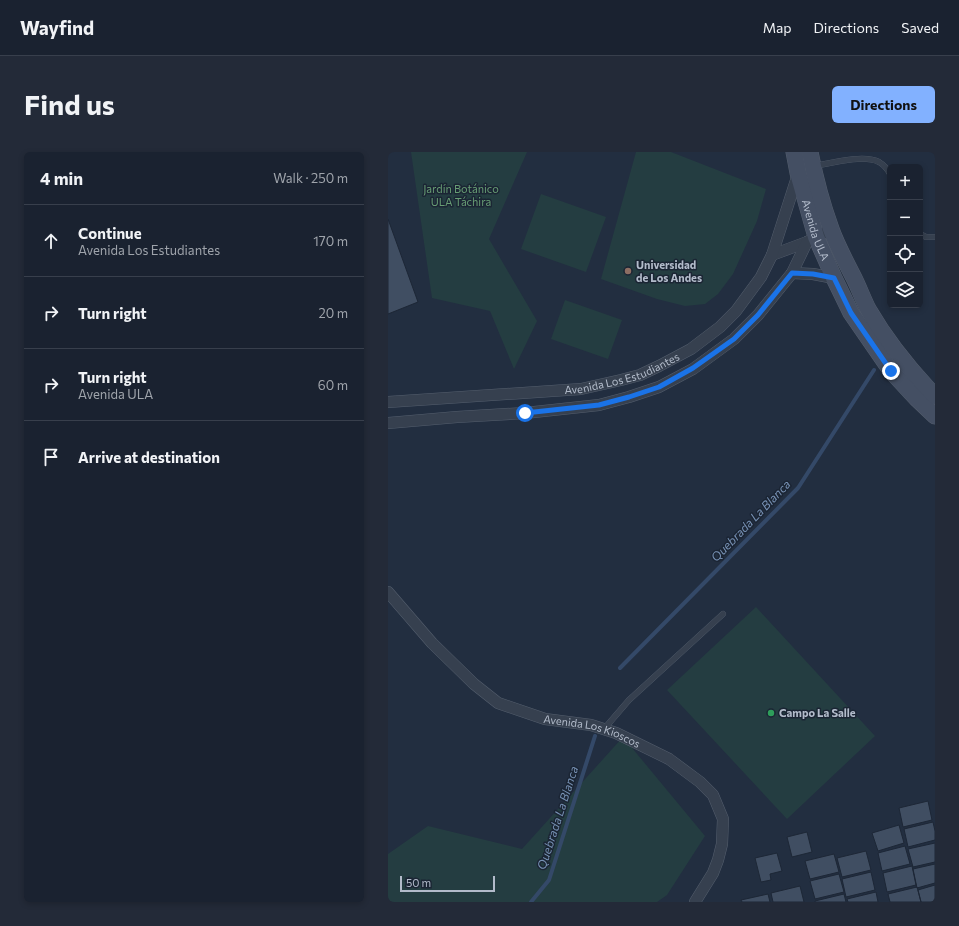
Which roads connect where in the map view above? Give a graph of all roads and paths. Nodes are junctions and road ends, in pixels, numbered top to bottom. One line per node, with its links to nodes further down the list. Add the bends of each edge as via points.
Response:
1 (794, 152): 4 (street, Avenida ULA)
2 (812, 159): 3 (lane, via 866,159 879,162); 5 (street, Avenida ULA)
3 (887, 169)
4 (798, 173): 8 (street, Avenida ULA); 9 (street, Avenida Los Estudiantes)
5 (831, 229): 8 (street); 12 (street, Avenida ULA, via 871,314 899,354)
6 (923, 236): 7 (lane)
7 (935, 237)
8 (812, 240): 9 (street); 10 (street, Avenida Los Estudiantes); 11 (street, Avenida ULA)
9 (772, 255): 13 (street, Avenida Los Estudiantes, via 761,277 720,327 691,349 640,375 581,390)
10 (792, 273): 11 (street); 15 (street, Avenida Los Estudiantes, via 758,315 734,339 693,368 659,387 599,405)
11 (834, 278): 14 (street, Avenida ULA, via 851,313 891,371)
12 (935, 396)
13 (388, 402)
14 (935, 416)
15 (388, 423)
16 (388, 592): 18 (street, Avenida Los Kioscos, via 432,643 474,684 498,703 545,719)
17 (723, 614): 18 (lane, via 629,700)
18 (604, 729): 19 (street, Avenida Los Kioscos, via 670,760 713,795 723,819 722,844 713,873)
19 (695, 902)

